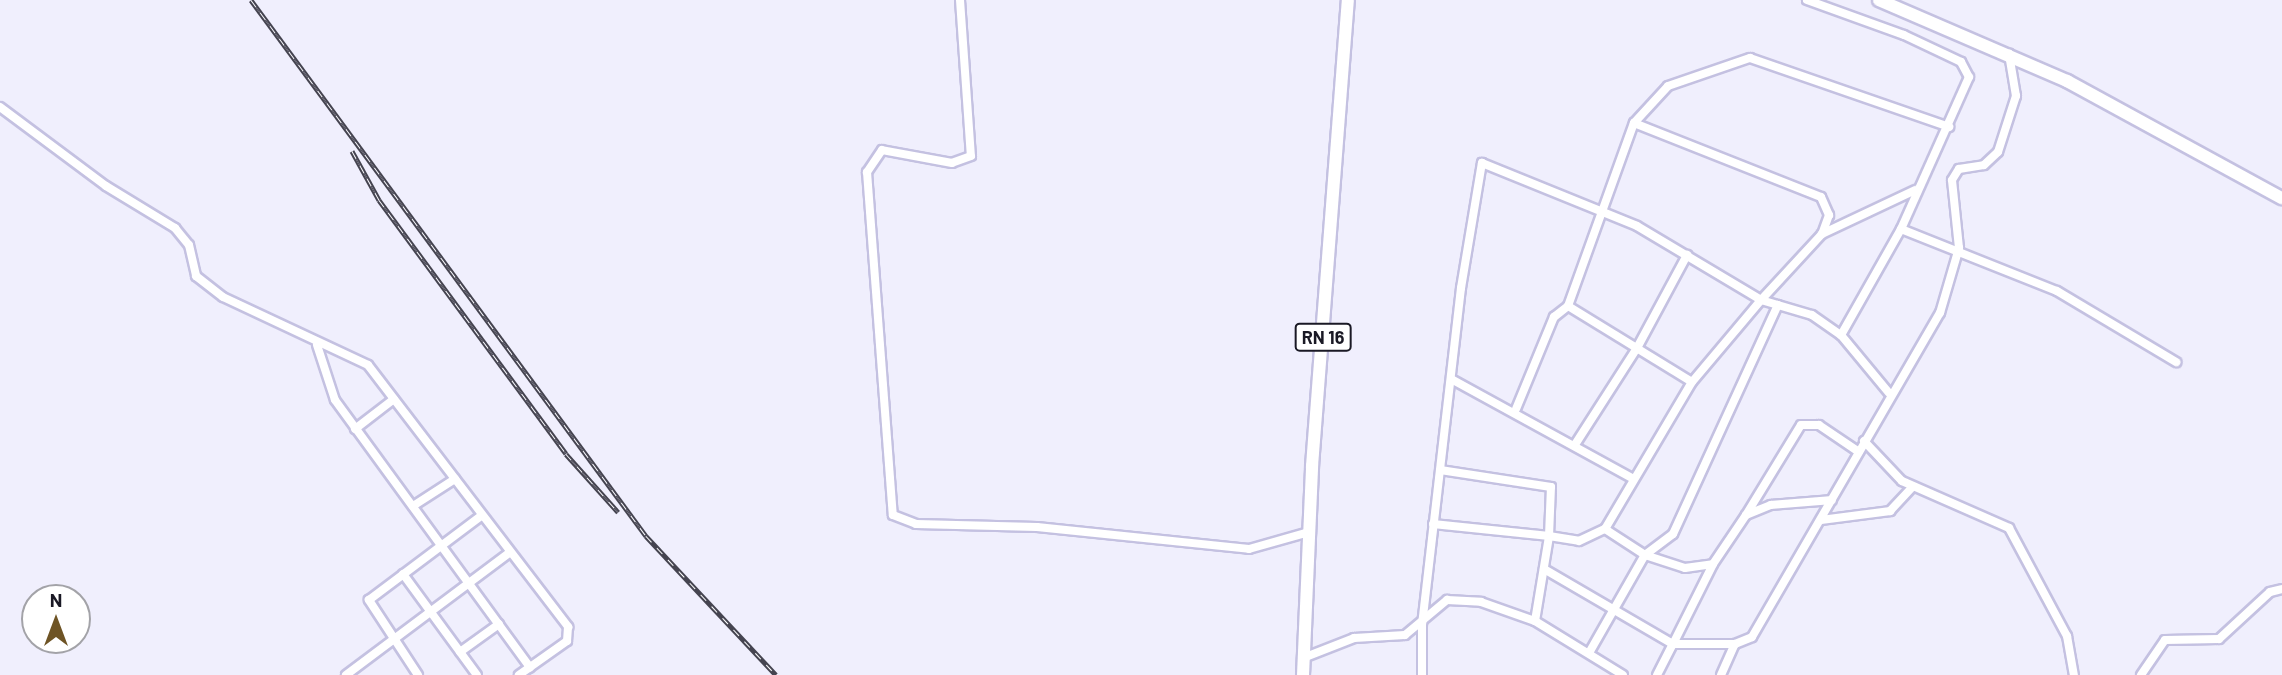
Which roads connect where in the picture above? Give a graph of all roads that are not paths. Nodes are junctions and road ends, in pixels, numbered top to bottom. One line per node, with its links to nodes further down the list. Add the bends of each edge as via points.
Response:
1 (960, 0): 43 (street, via 971,156 952,163 883,150 867,172 893,515 916,524 1037,527 1249,549)
2 (1348, 0): 43 (main road, RN 16)
3 (1807, 0): 8 (street, via 1961,62 1969,77)
4 (1879, 0): 5 (main road)
5 (2008, 52): 10 (main road); 14 (street, via 2016,96 1998,152 1984,165 1959,169 1952,180)
6 (0, 107): 20 (street, via 106,186 175,228 189,245 196,276 223,297)
7 (1634, 124): 8 (street, via 1668,86 1750,58); 11 (street); 13 (street, via 1821,197 1829,215)
8 (1949, 127): 9 (street)
9 (1915, 190): 12 (street); 13 (street)
10 (2282, 198)
11 (1605, 215): 15 (street); 18 (street); 23 (street, via 1482,163)
12 (1901, 229): 14 (street); 19 (street)
13 (1822, 234): 16 (street)
14 (1959, 248): 22 (street, via 2057,291); 25 (street, via 1940,313)
15 (1687, 255): 16 (street); 21 (street)
16 (1761, 300): 17 (street); 24 (street)
17 (1779, 305): 19 (street, via 1812,315); 47 (street, via 1674,534)
18 (1568, 306): 21 (street); 27 (street, via 1555,317)
19 (1841, 335): 25 (street)
20 (317, 345): 26 (street, via 368,365); 28 (street, via 330,393)
21 (1637, 348): 24 (street); 30 (street)
22 (2176, 362)
23 (1453, 380): 27 (street); 32 (street)
24 (1692, 382): 34 (street)
25 (1889, 393): 29 (street)
26 (394, 399): 28 (street); 33 (street)
27 (1516, 409): 30 (street)
28 (355, 429): 37 (street)
29 (1864, 441): 31 (street); 35 (street, via 1888,472)
30 (1576, 443): 34 (street)
31 (1859, 452): 36 (street); 38 (street, via 1819,425 1801,425)
32 (1440, 470): 41 (street); 44 (street, via 1551,487)
33 (454, 479): 37 (street); 39 (street)
34 (1634, 479): 42 (street)
35 (1912, 486): 40 (street, via 1890,511); 75 (street, via 2009,528 2067,636)
36 (1832, 500): 38 (street, via 1771,505); 40 (street)
37 (413, 506): 45 (street)
38 (1746, 515): 48 (street)
39 (481, 516): 45 (street); 46 (street)
40 (1821, 520): 60 (street, via 1752,637)
41 (1433, 524): 44 (street); 57 (street)
42 (1605, 529): 44 (street, via 1579,541); 47 (street)
43 (1309, 532): 63 (main road, RN 16)
44 (1549, 536): 49 (street)
45 (443, 546): 50 (street); 51 (street)
46 (509, 553): 51 (street); 64 (street, via 570,635)
47 (1645, 555): 48 (street, via 1685,568); 54 (street)
48 (1713, 564): 59 (street)
49 (1544, 569): 54 (street); 55 (street)
50 (403, 574): 53 (street); 58 (street, via 369,600)
51 (470, 581): 53 (street); 56 (street)
52 (2282, 589): 76 (street, via 2270,592 2219,639 2165,640)
53 (431, 611): 58 (street); 61 (street)
54 (1611, 611): 59 (street); 62 (street)
55 (1535, 621): 57 (street, via 1481,602 1447,600 1436,604); 62 (street)
56 (499, 624): 61 (street); 64 (street)
57 (1422, 625): 63 (street, via 1384,640 1336,642); 71 (street)
58 (390, 639): 65 (street); 67 (street)
59 (1674, 643): 60 (street); 73 (street)
60 (1735, 644): 74 (street)
61 (460, 652): 68 (street)
62 (1589, 653): 72 (street)
63 (1303, 658): 70 (main road, RN 16)
64 (530, 667): 69 (street)
65 (358, 671): 66 (street)
66 (346, 675)
67 (418, 675)
68 (477, 675)
69 (519, 675)
70 (1303, 675)
71 (1422, 675)
72 (1623, 675)
73 (1657, 675)
74 (1721, 675)
75 (2074, 675)
76 (2141, 675)

